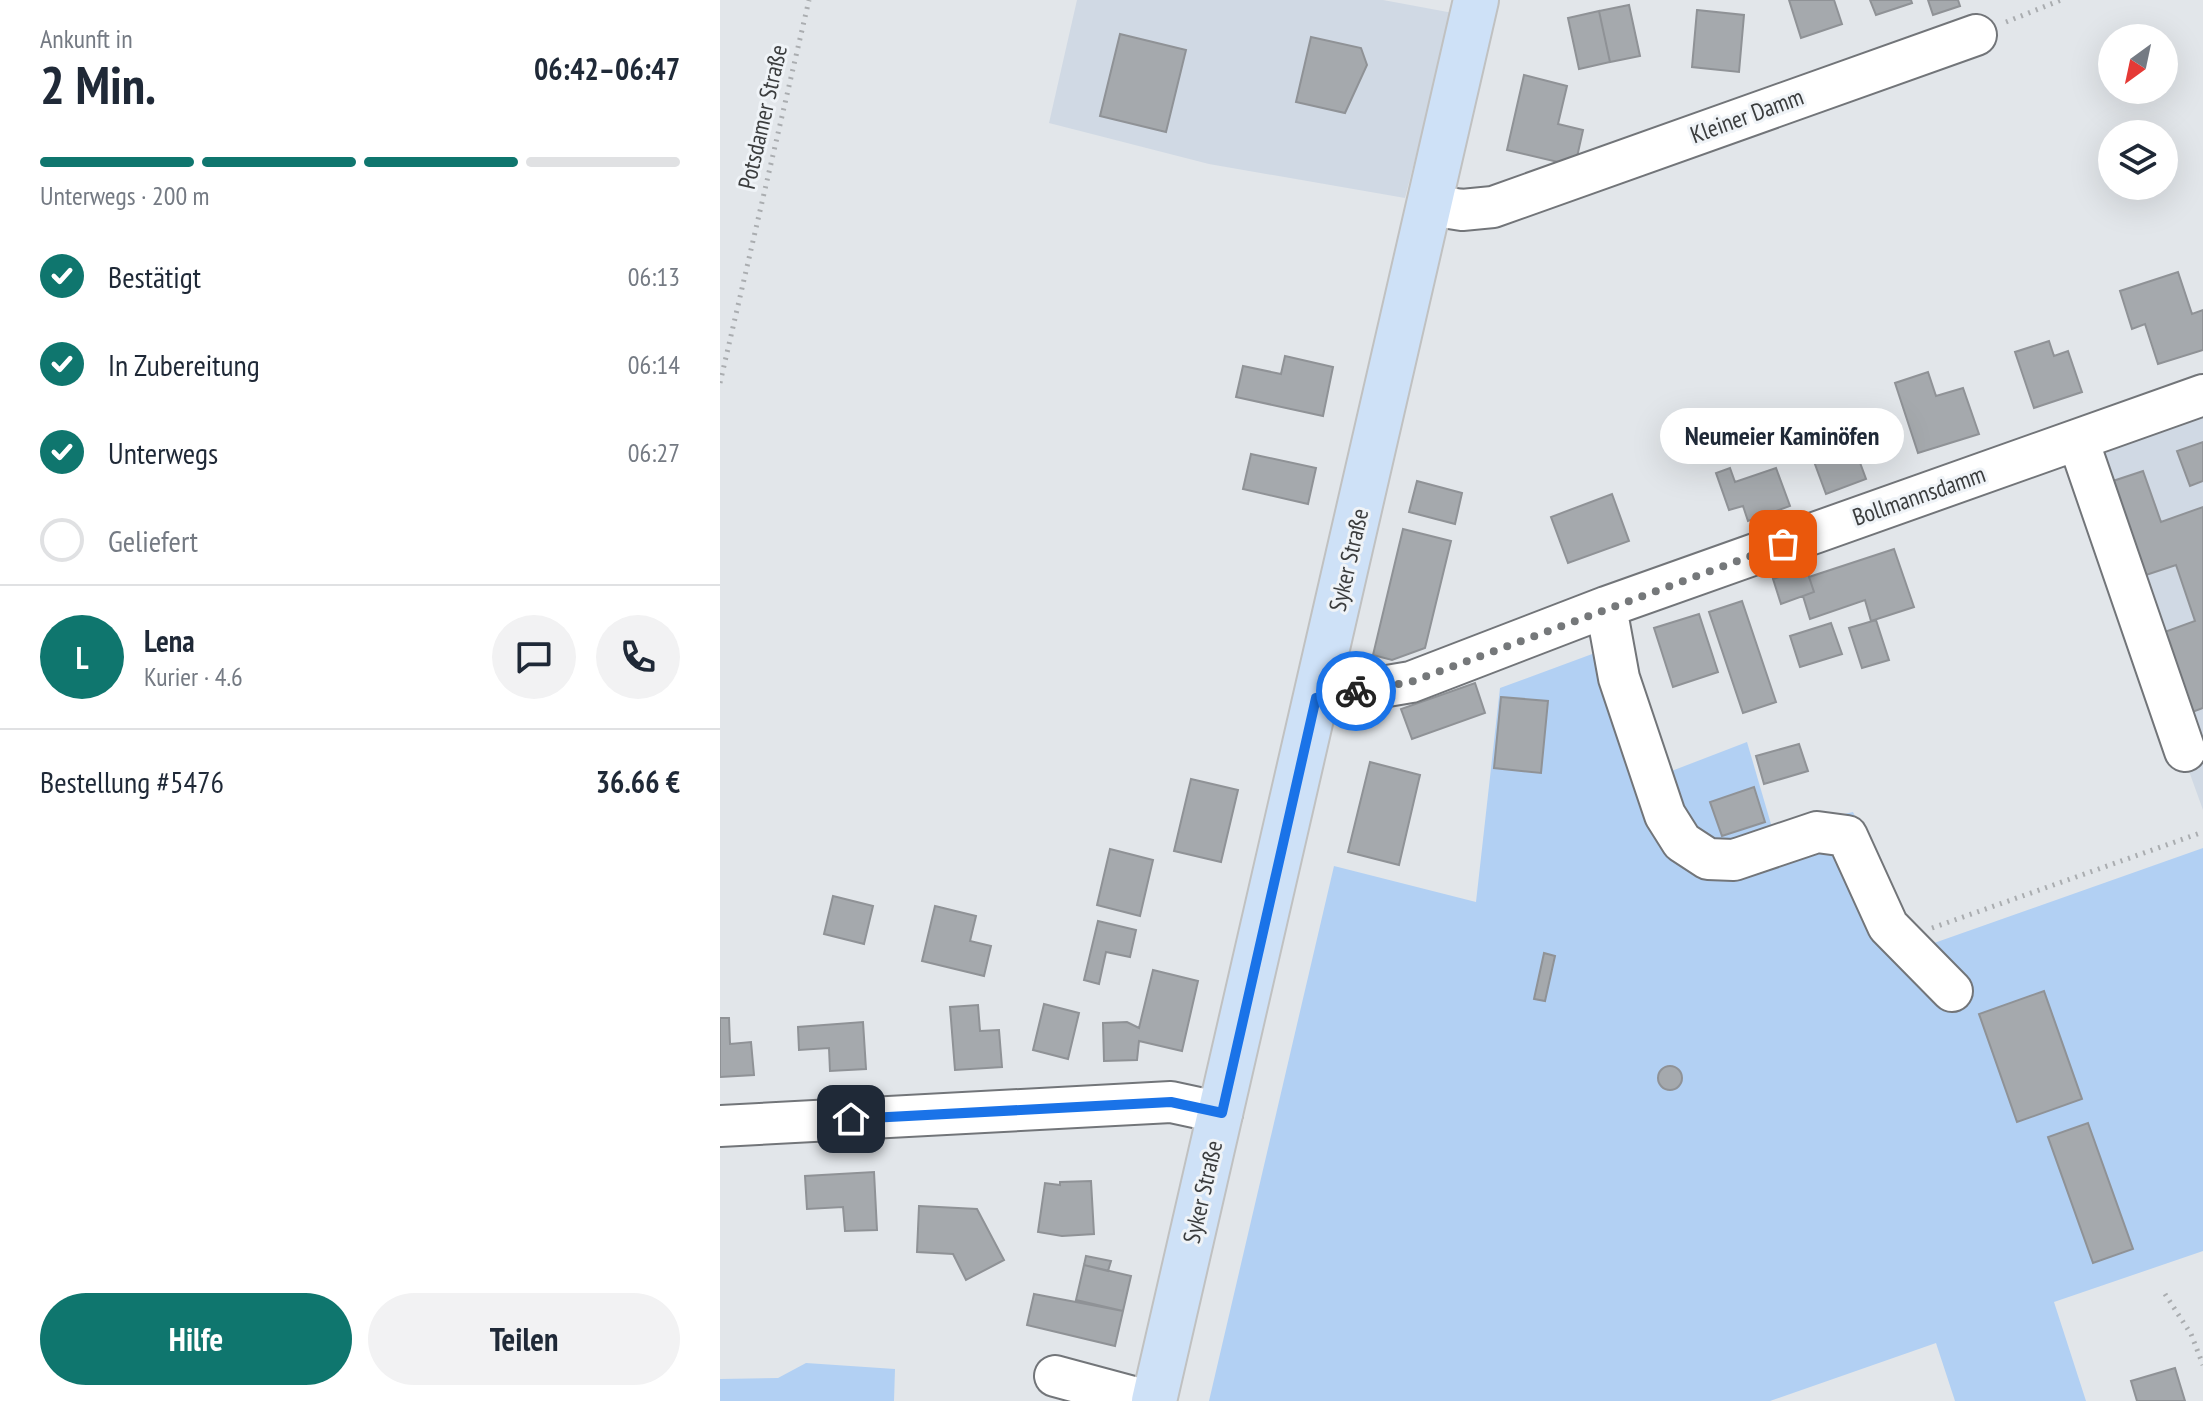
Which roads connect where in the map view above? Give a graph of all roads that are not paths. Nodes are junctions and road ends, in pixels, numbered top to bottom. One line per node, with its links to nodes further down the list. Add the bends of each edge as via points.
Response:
1 (1476, 0): 3 (main road, Syker Straße)
2 (1976, 35): 3 (street, Kleiner Damm, via 1493,207)
3 (1430, 205): 7 (main road, Syker Straße)
4 (2203, 395): 5 (street, Bollmannsdamm)
5 (2078, 440): 6 (street, Bollmannsdamm); 8 (street)
6 (1606, 607): 7 (street, Bollmannsdamm, via 1411,682); 9 (street, via 1619,678 1665,815 1682,842 1708,859 1734,860 1817,832 1847,836 1888,926)
7 (1316, 698): 10 (main road, Syker Straße)
8 (2185, 751)
9 (1952, 991)
10 (1222, 1113): 11 (street, via 1171,1102); 14 (main road, Syker Straße)
11 (720, 1126)
12 (1055, 1376): 13 (street)
13 (1148, 1401)
14 (1154, 1401)

